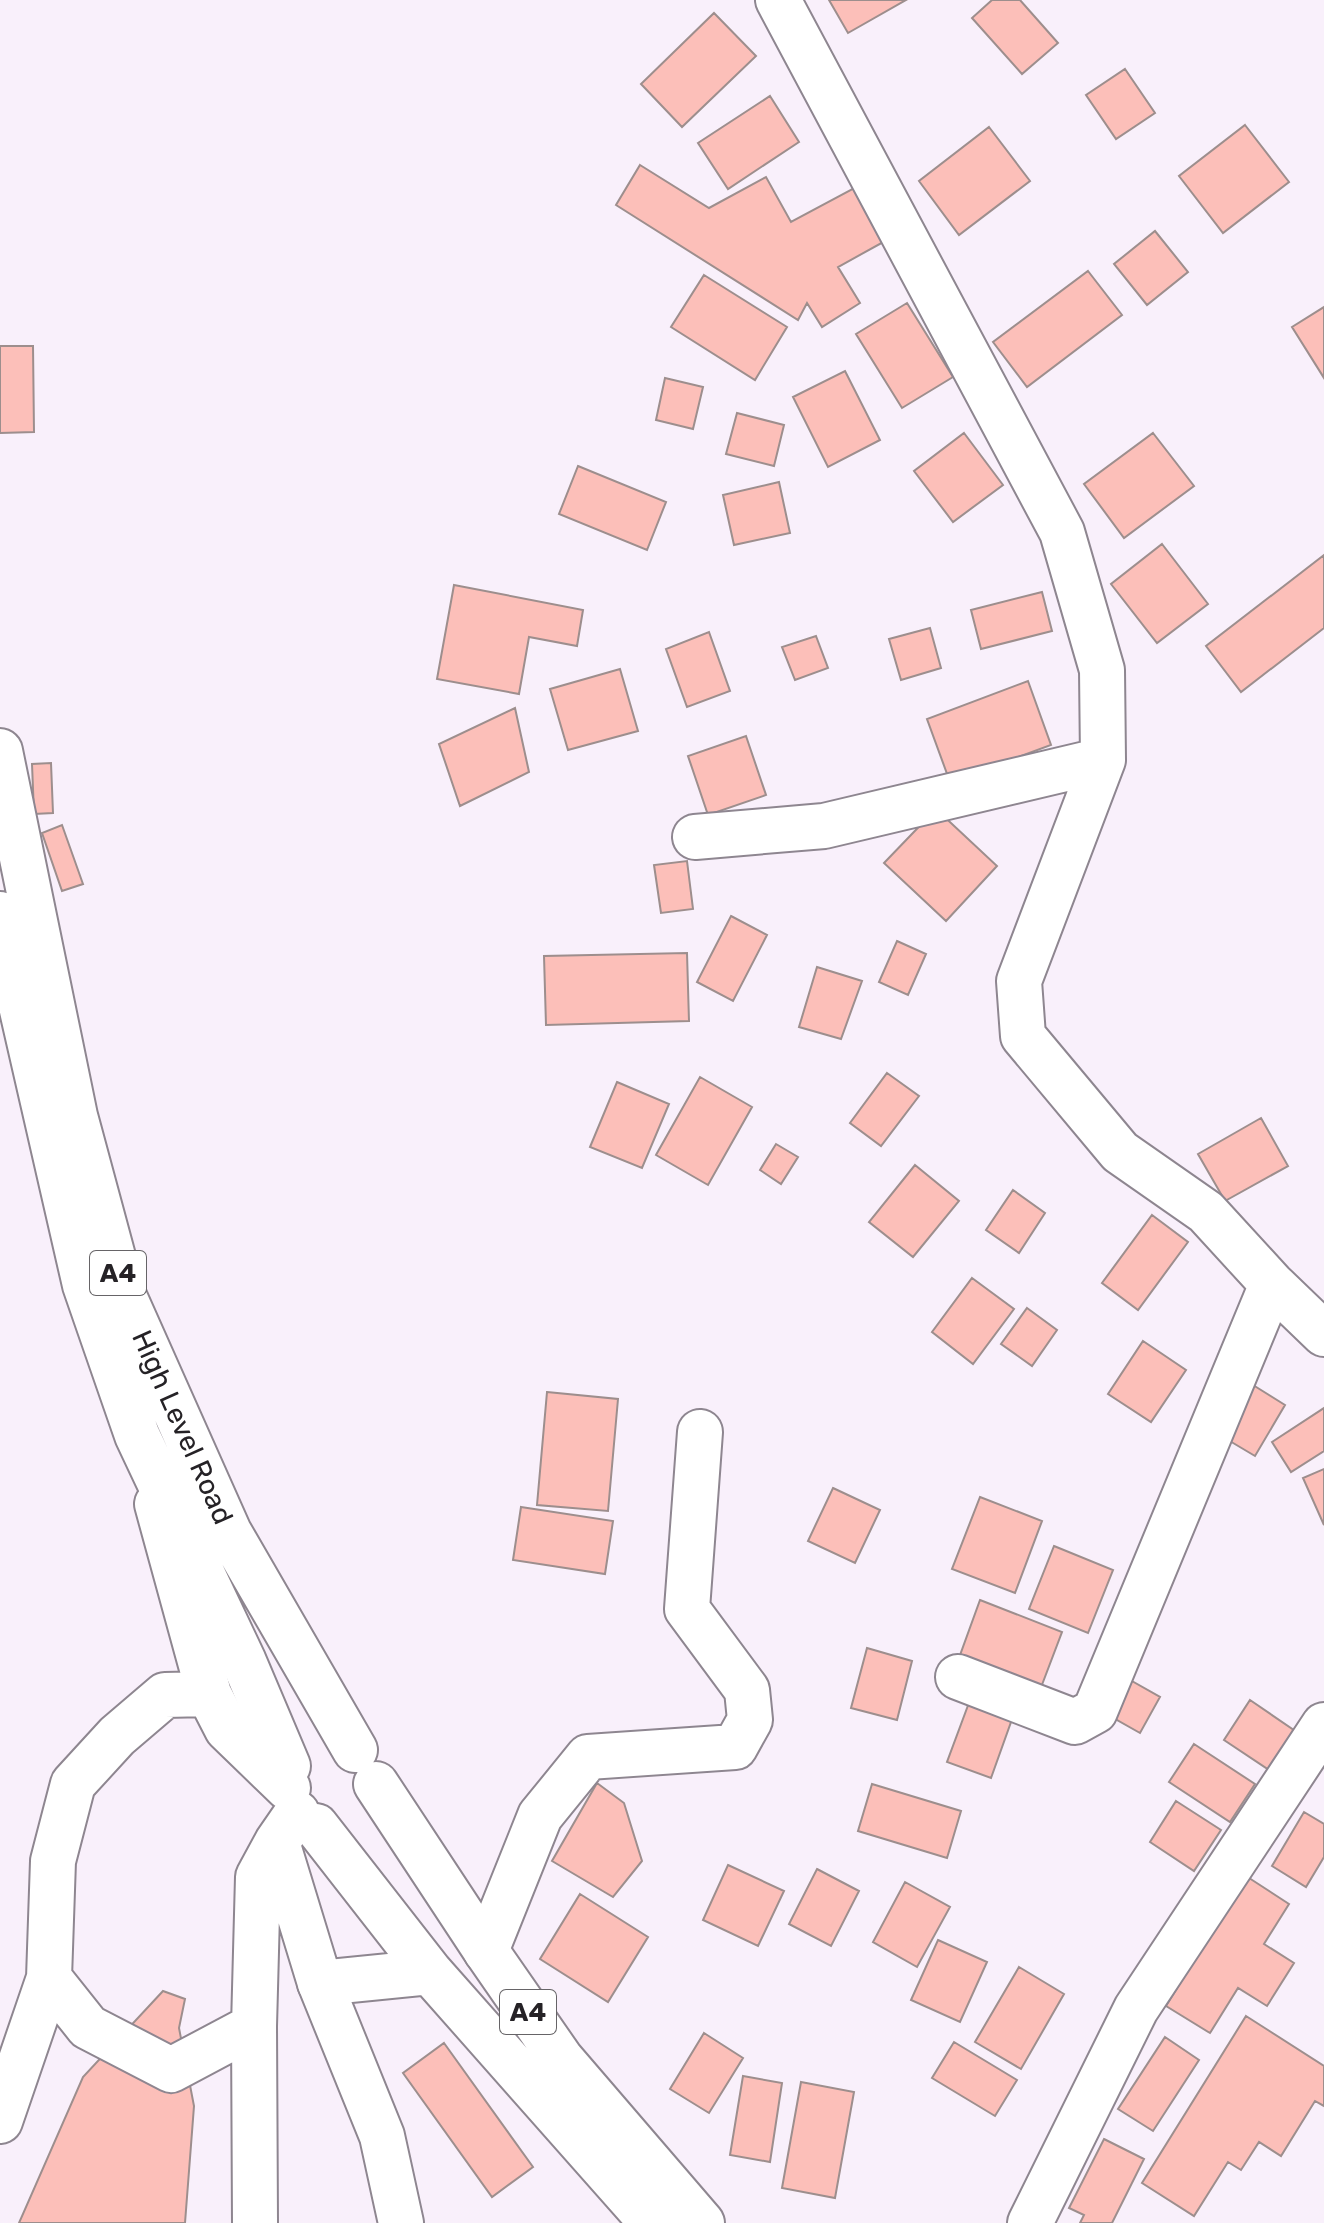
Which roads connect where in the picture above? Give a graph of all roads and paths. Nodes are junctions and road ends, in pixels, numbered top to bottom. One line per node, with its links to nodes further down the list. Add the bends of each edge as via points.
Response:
1 (778, 0): 3 (main road, via 1062,532 1102,670)
2 (0, 751): 13 (main road, High Level Road / A4, via 75,1116 123,1294 229,1532)
3 (1103, 760): 4 (main road, via 824,826); 6 (main road, via 1019,981 1023,1036 1120,1152 1206,1212)
4 (695, 837)
5 (0, 914): 9 (main road, High Level Road / A4, via 85,1285)
6 (1272, 1284): 7 (main road); 10 (main road, via 1095,1711 1075,1722)
7 (1323, 1330)
8 (700, 1432): 15 (main road, via 687,1609 747,1690 750,1720 735,1747 588,1757 540,1816)
9 (137, 1435): 11 (main road); 14 (main road, High Level Road / A4, via 244,1662)
10 (958, 1677)
11 (209, 1694): 14 (main road, via 227,1729); 17 (main road, via 165,1695 73,1784 53,1861)
12 (1324, 1725): 25 (main road, via 1136,2009)
13 (366, 1767): 14 (main road, via 371,1807 361,1822 343,1830); 14 (main road, via 339,1741 304,1748); 15 (main road, High Level Road / A4)
14 (293, 1807): 16 (main road, High Level Road / A4); 18 (main road); 19 (main road, via 258,1877)
15 (486, 1951): 24 (main road, High Level Road / A4, via 561,2059)
16 (430, 1972): 18 (main road); 23 (main road, High Level Road / A4)
17 (49, 1978): 19 (main road, via 88,2027 171,2070); 20 (main road)
18 (320, 1983): 22 (main road, via 382,2136)
19 (254, 2026): 21 (main road)
20 (0, 2121)
21 (255, 2223)
22 (401, 2223)
23 (652, 2223)
24 (702, 2223)
25 (1030, 2223)

